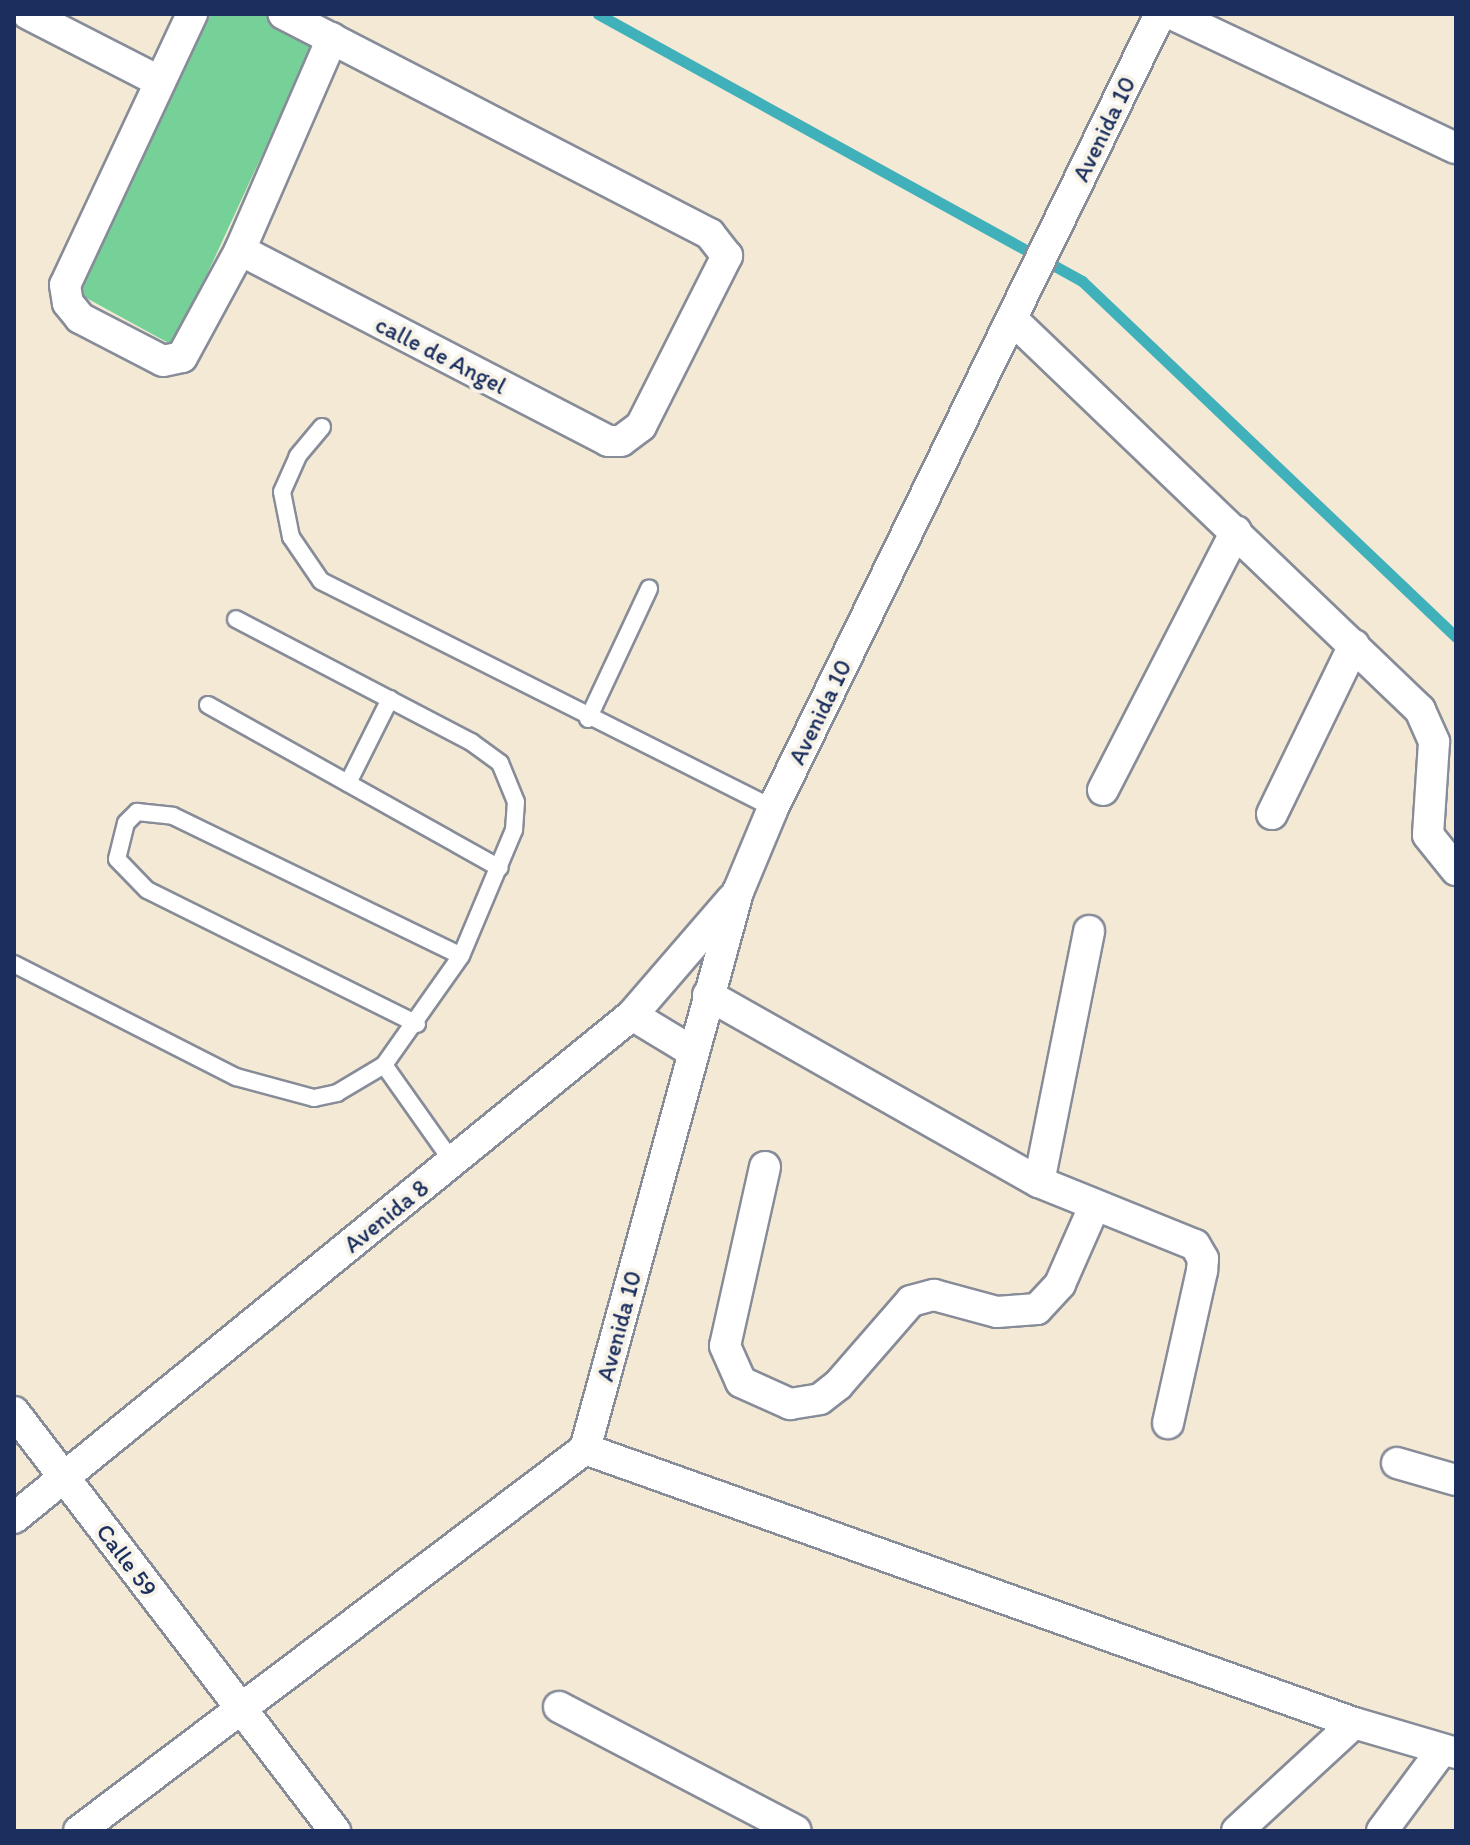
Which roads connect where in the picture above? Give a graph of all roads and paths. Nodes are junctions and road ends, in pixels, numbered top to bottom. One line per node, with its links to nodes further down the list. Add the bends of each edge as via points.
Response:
1 (28, 14): 7 (street)
2 (192, 14): 7 (street)
3 (283, 14): 6 (street)
4 (1160, 14): 10 (street, Avenida 10)
5 (1172, 14): 8 (street)
6 (332, 38): 9 (street); 9 (street, calle de Angel, via 710,234 727,256 722,270 641,426 633,437 608,441)
7 (157, 80): 9 (street, via 65,285 68,303 80,318 163,361 175,362 189,347)
8 (1456, 148)
9 (240, 250)
10 (1012, 319): 12 (street); 21 (street, Avenida 10)
11 (322, 427): 18 (lane, via 298,456 282,492 291,537 321,581)
12 (1236, 531): 15 (street); 20 (street)
13 (649, 589): 18 (lane)
14 (236, 619): 16 (lane)
15 (1354, 645): 22 (street); 24 (street, via 1431,726 1428,835)
16 (390, 699): 19 (lane); 23 (lane, via 500,763 516,802 514,830)
17 (208, 705): 19 (lane)
18 (588, 719): 21 (lane)
19 (348, 783): 23 (lane)
20 (1103, 790)
21 (773, 808): 25 (street, Avenida 10)
22 (1272, 814)
23 (500, 868): 27 (lane)
24 (1456, 870)
25 (738, 892): 29 (street, Avenida 10); 30 (street, Avenida 8)
26 (1089, 931): 36 (street)
27 (461, 956): 31 (lane); 31 (lane, via 173,816 137,812 126,823 117,859 147,890)
28 (14, 964): 33 (lane, via 270,1090 314,1098 337,1093)
29 (708, 995): 32 (street, Avenida 10); 36 (street)
30 (632, 1015): 32 (street); 34 (street, Avenida 8)
31 (417, 1024): 33 (lane)
32 (693, 1052): 40 (street, Avenida 10)
33 (384, 1065): 34 (lane)
34 (452, 1161): 42 (street, Avenida 8)
35 (765, 1167): 37 (street, via 725,1346 741,1382 790,1404 820,1399 838,1385 911,1301 934,1295 997,1312 1037,1309 1060,1284)
36 (1039, 1182): 37 (street)
37 (1094, 1207): 39 (street, via 1183,1239 1201,1251 1202,1271)
38 (14, 1412): 42 (street, Calle 59)
39 (1168, 1423)
40 (585, 1449): 46 (street); 47 (street)
41 (1397, 1463): 43 (street)
42 (66, 1478): 44 (street, Avenida 8); 46 (street, Calle 59)
43 (1456, 1480)
44 (14, 1518)
45 (559, 1707): 51 (street)
46 (239, 1708): 49 (street); 50 (street, Calle 59)
47 (1354, 1723): 48 (street); 52 (street)
48 (1449, 1752): 53 (street)
49 (79, 1831)
50 (335, 1831)
51 (796, 1831)
52 (1237, 1831)
53 (1382, 1831)

